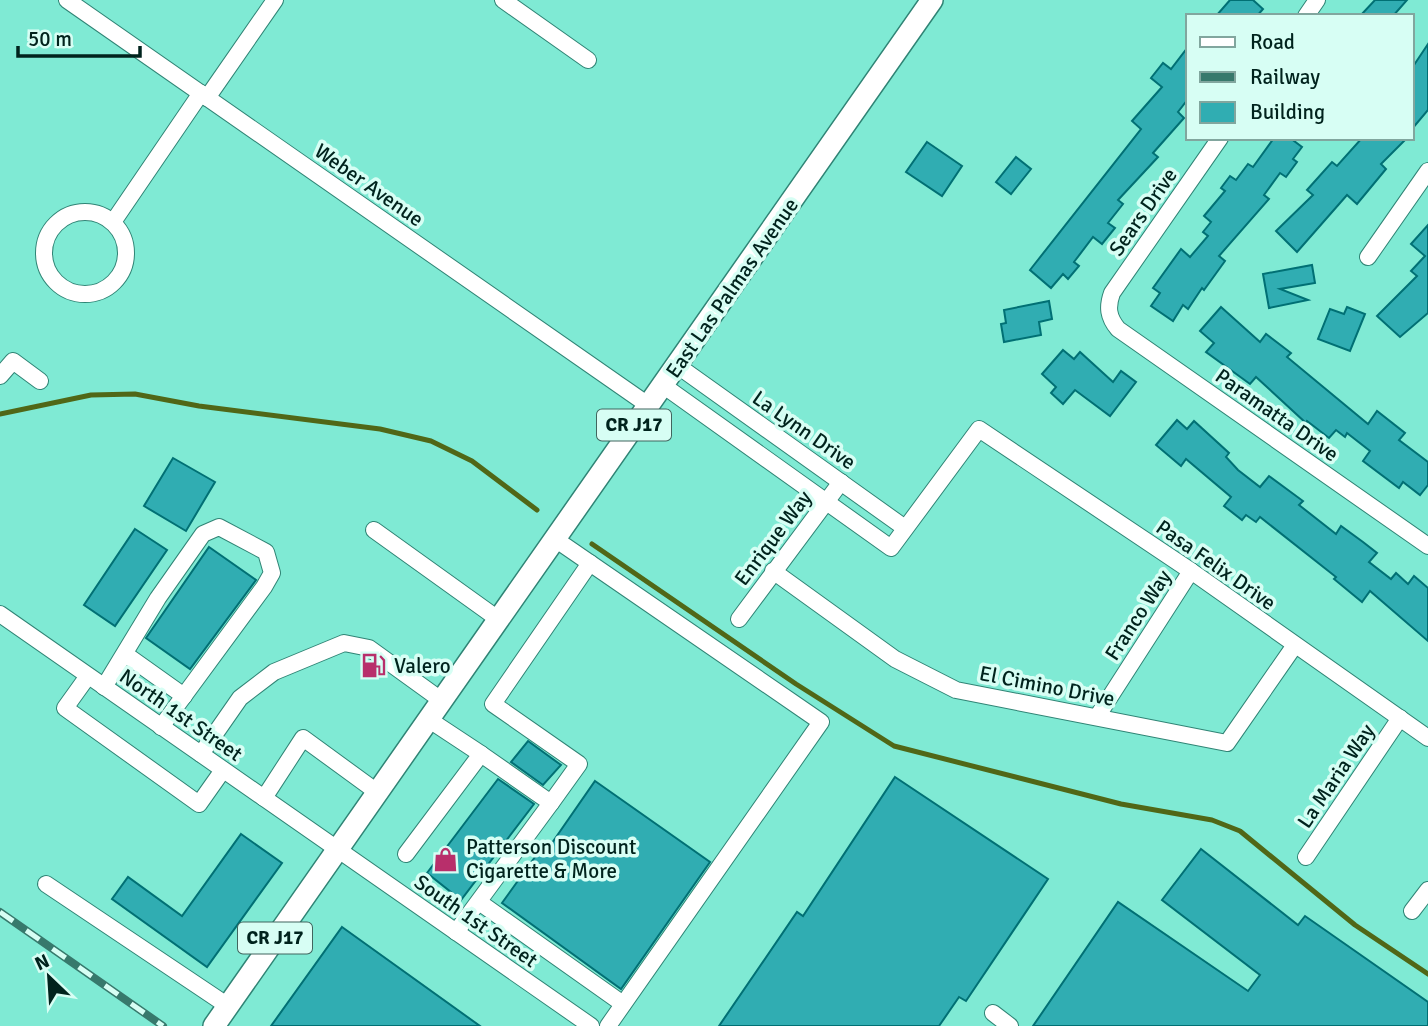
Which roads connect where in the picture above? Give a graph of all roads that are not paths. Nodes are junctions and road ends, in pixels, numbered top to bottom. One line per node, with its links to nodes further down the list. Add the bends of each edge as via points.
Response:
1 (67, 0): 6 (street, Weber Avenue)
2 (275, 0): 6 (street)
3 (503, 0): 5 (street)
4 (932, 0): 12 (main road, East Las Palmas Avenue / CR J17)
5 (588, 60)
6 (204, 95): 9 (street); 16 (street, Weber Avenue)
7 (1219, 140): 11 (street, Sears Drive, via 1112,293)
8 (1428, 171): 10 (street)
9 (113, 222): 9 (street, via 126,246 122,273 113,284 88,295 62,288 46,266 46,240 52,228 75,213 101,215)
10 (1368, 257)
11 (1109, 312): 22 (street, Paramatta Drive, via 1118,329)
12 (678, 366): 15 (main road, East Las Palmas Avenue / CR J17); 17 (street, La Lynn Drive)
13 (0, 376): 14 (street, via 13,360)
14 (40, 382)
15 (664, 386): 16 (main road, East Las Palmas Avenue / CR J17); 18 (street)
16 (648, 405): 21 (main road, East Las Palmas Avenue / CR J17)
17 (841, 482): 18 (street, Enrique Way); 19 (street, La Lynn Drive)
18 (827, 502): 19 (street, via 891,548); 24 (street, Enrique Way)
19 (905, 528): 25 (street, Pasa Felix Drive, via 979,429)
20 (374, 530): 27 (street)
21 (555, 539): 23 (street); 27 (main road, East Las Palmas Avenue / CR J17)
22 (1428, 546)
23 (590, 563): 45 (street, via 493,704 579,764); 54 (street, via 821,722)
24 (773, 571): 28 (street, Enrique Way); 35 (street, El Cimino Drive, via 895,659 956,690)
25 (1191, 571): 29 (street, Pasa Felix Drive); 35 (street, Franco Way)
26 (0, 614): 31 (street, North 1st Street)
27 (498, 619): 34 (main road, East Las Palmas Avenue / CR J17)
28 (739, 619)
29 (1295, 645): 35 (street, El Cimino Drive, via 1227,743); 37 (street, Pasa Felix Drive)
30 (125, 654): 32 (street); 33 (street); 33 (street, via 203,534 219,527 266,552 272,573)
31 (88, 676): 32 (street, North 1st Street); 42 (street, via 65,709 199,804)
32 (104, 687): 38 (street, North 1st Street)
33 (184, 696): 38 (street)
34 (442, 700): 36 (main road, East Las Palmas Avenue / CR J17); 40 (street, via 369,648 344,643 274,672 240,698)
35 (1097, 718)
36 (428, 719): 41 (street); 43 (main road, East Las Palmas Avenue / CR J17)
37 (1400, 719): 39 (street, Pasa Felix Drive); 48 (street, La Maria Way)
38 (161, 727): 40 (street, North 1st Street)
39 (1428, 738)
40 (201, 754): 42 (street, North 1st Street)
41 (481, 754): 45 (street); 47 (street)
42 (223, 770): 44 (street, North 1st Street)
43 (377, 792): 44 (street, via 303,737); 46 (main road, East Las Palmas Avenue / CR J17)
44 (264, 798): 46 (street, North 1st Street)
45 (551, 803): 51 (street)
46 (337, 850): 53 (street, South 1st Street); 55 (main road, CR J17)
47 (406, 854)
48 (1306, 857)
49 (46, 884): 55 (street)
50 (1428, 890): 52 (street)
51 (479, 902): 53 (street); 54 (street)
52 (1412, 911)
53 (456, 932): 58 (street, South 1st Street)
54 (623, 1004): 59 (street)
55 (228, 1006): 57 (main road, CR J17)
56 (993, 1013): 60 (street)
57 (214, 1026)
58 (591, 1026)
59 (608, 1026)
60 (1010, 1026)

